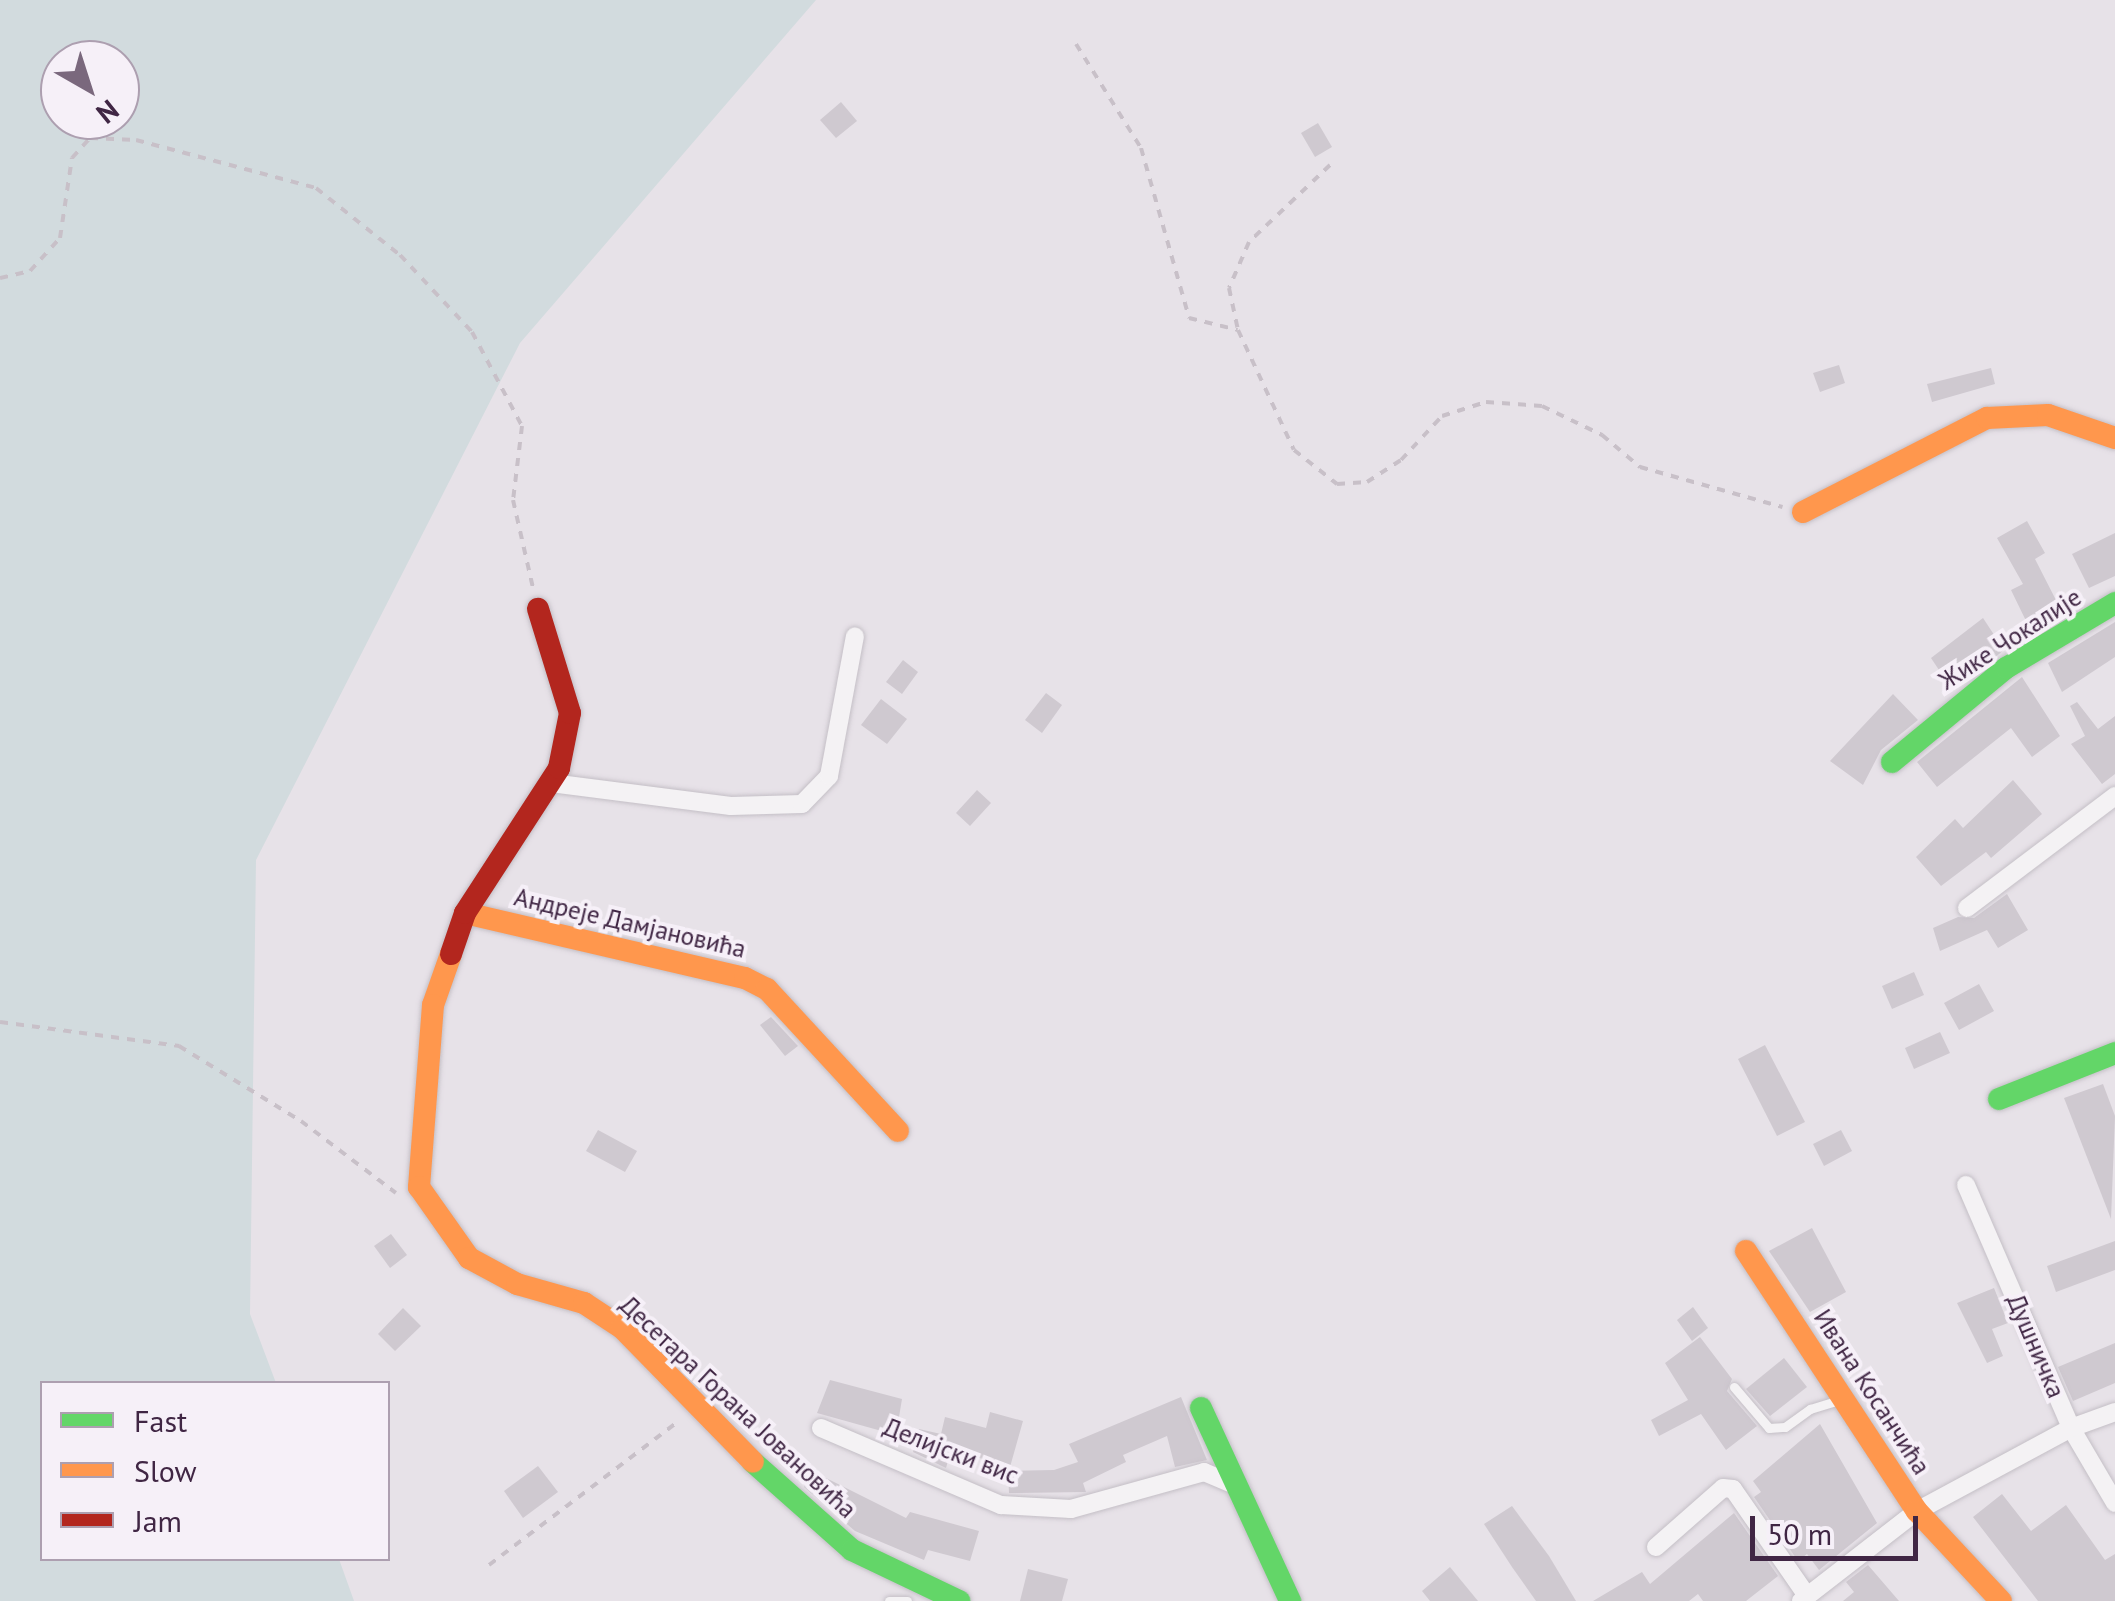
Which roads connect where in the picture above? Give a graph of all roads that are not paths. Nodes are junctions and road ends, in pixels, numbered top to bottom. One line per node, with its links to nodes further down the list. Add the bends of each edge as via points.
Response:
1 (2115, 438): 2 (street, via 2048,415 1988,418)
2 (1803, 512)
3 (2115, 603): 6 (street, Жике Чокалије, via 2006,668)
4 (538, 609): 7 (street, Десетара Горана Јовановића, via 570,713)
5 (855, 636): 7 (street, via 829,776 802,804 731,806)
6 (1892, 762)
7 (551, 782): 10 (street, Десетара Горана Јовановића)
8 (2115, 796): 9 (street)
9 (1967, 908)
10 (465, 912): 13 (street, Андреје Дамјановића, via 745,978 767,989); 29 (street, Десетара Горана Јовановића, via 433,1005 420,1186 469,1258 609,1320 852,1550)
11 (2115, 1053): 12 (street)
12 (2000, 1099)
13 (898, 1132)
14 (1966, 1185): 21 (street, Душничка)
15 (1746, 1251): 17 (street, Ивана Косанчића)
16 (1734, 1387): 17 (lane, via 1769,1428 1785,1427 1832,1400)
17 (1850, 1404): 24 (street, Ивана Косанчића)
18 (1201, 1408): 22 (street)
19 (2115, 1412): 21 (street)
20 (821, 1428): 22 (street, Делијски вис, via 1001,1506 1071,1510 1204,1472)
21 (2071, 1428): 23 (street, Душничка); 24 (street)
22 (1236, 1486): 30 (street)
23 (2115, 1503)
24 (1917, 1512): 26 (street); 31 (street, Ивана Косанчића)
25 (1656, 1547): 26 (street, via 1723,1488 1732,1489)
26 (1810, 1597)
27 (889, 1601): 28 (lane)
28 (907, 1601)
29 (958, 1601)
30 (1290, 1601)
31 (2001, 1601)

